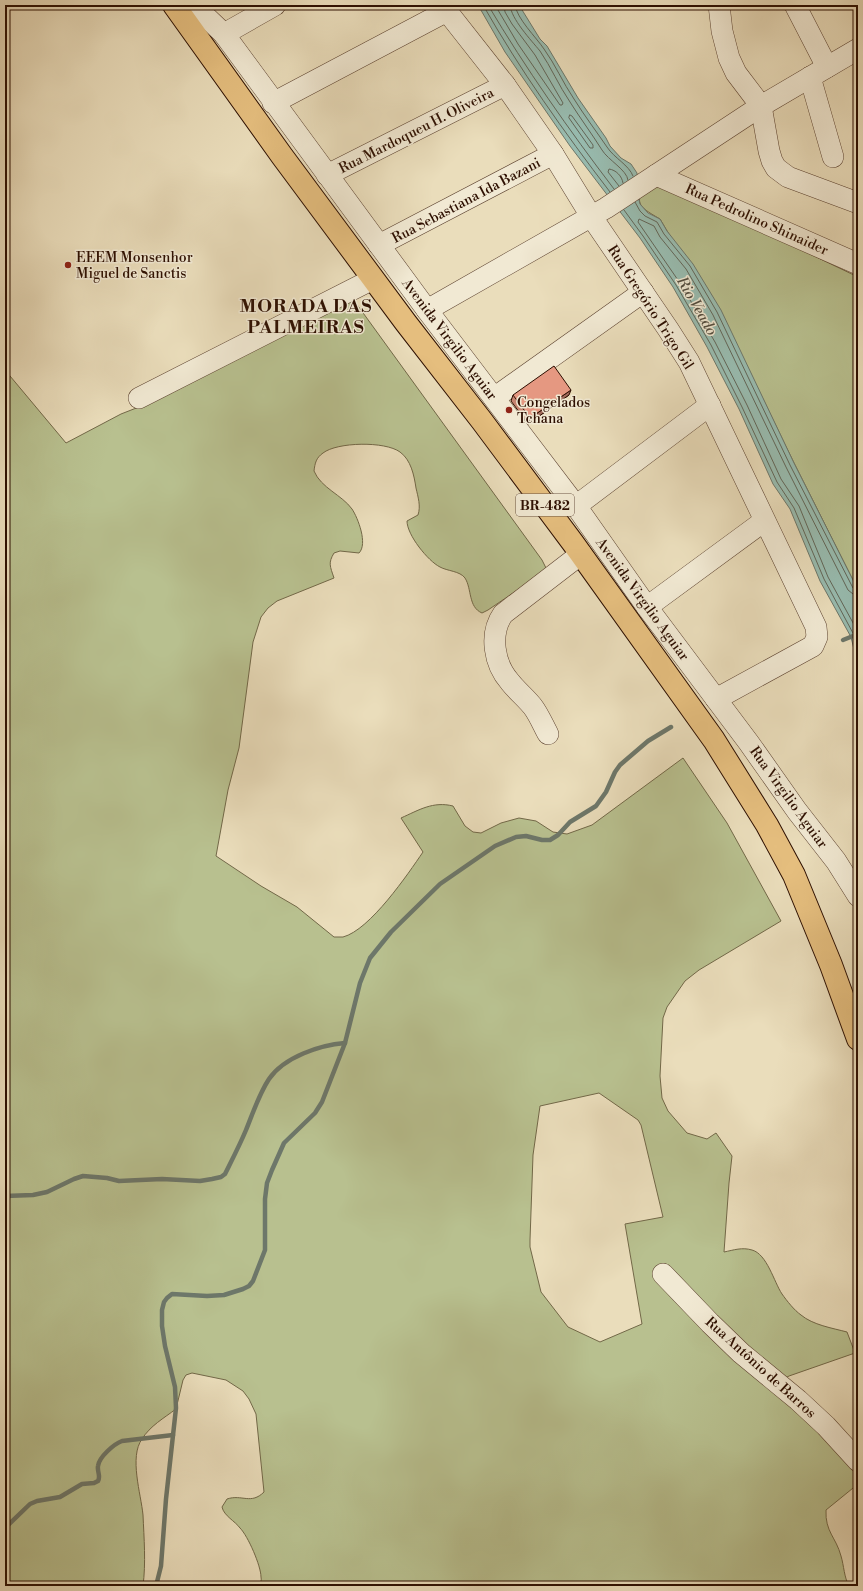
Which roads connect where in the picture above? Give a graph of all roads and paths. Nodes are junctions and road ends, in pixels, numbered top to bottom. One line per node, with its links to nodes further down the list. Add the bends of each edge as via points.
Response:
1 (174, 5): 21 (highway, BR-482)
2 (190, 5): 7 (street, Avenida Virgilio Aguiar)
3 (275, 5): 7 (street)
4 (719, 5): 12 (street, via 729,58 736,73)
5 (795, 5): 9 (street)
6 (444, 8): 10 (street, Rua Gregório Trigo Gil); 11 (street)
7 (224, 34): 11 (street, Avenida Virgilio Aguiar)
8 (858, 49): 9 (street)
9 (819, 72): 12 (street); 14 (street)
10 (505, 85): 13 (street, Rua Gregório Trigo Gil); 15 (street, Rua Mardoqueu H. Oliveira)
11 (273, 103): 15 (street, Avenida Virgilio Aguiar)
12 (760, 106): 16 (street); 17 (street, via 772,161 781,173)
13 (553, 154): 18 (street, Rua Gregório Trigo Gil); 19 (street, Rua Sebastiana Ida Bazani)
14 (833, 157)
15 (327, 175): 19 (street, Avenida Virgilio Aguiar)
16 (655, 175): 18 (street); 20 (street, Rua Pedrolino Shinaider)
17 (858, 203)
18 (598, 212): 22 (street, Rua Gregório Trigo Gil); 23 (street)
19 (380, 245): 23 (street, Avenida Virgilio Aguiar)
20 (858, 264)
21 (373, 279): 24 (street); 29 (highway, BR-482)
22 (643, 292): 25 (street); 26 (street, Rua Gregório Trigo Gil, via 689,362)
23 (427, 310): 25 (street, Avenida Virgilio Aguiar)
24 (139, 398)
25 (494, 398): 27 (street, Avenida Virgilio Aguiar)
26 (710, 406): 27 (street); 28 (street, Rua Gregório Trigo Gil)
27 (576, 506): 30 (street, Avenida Virgilio Aguiar)
28 (764, 521): 30 (street); 31 (street, Rua Gregório Trigo Gil, via 816,627 817,637 813,646)
29 (581, 554): 32 (street, via 503,614 495,630 495,642 502,670 509,682 534,708); 34 (highway, BR-482, via 714,740 767,825 794,875 813,919)
30 (647, 607): 31 (street, Avenida Virgilio Aguiar)
31 (716, 699): 33 (street, Rua Virgilio Aguiar, via 836,861)
32 (548, 734)
33 (858, 896)
34 (858, 1039)
35 (663, 1274): 36 (street, Rua Antônio de Barros, via 741,1353 826,1426)
36 (858, 1461)

